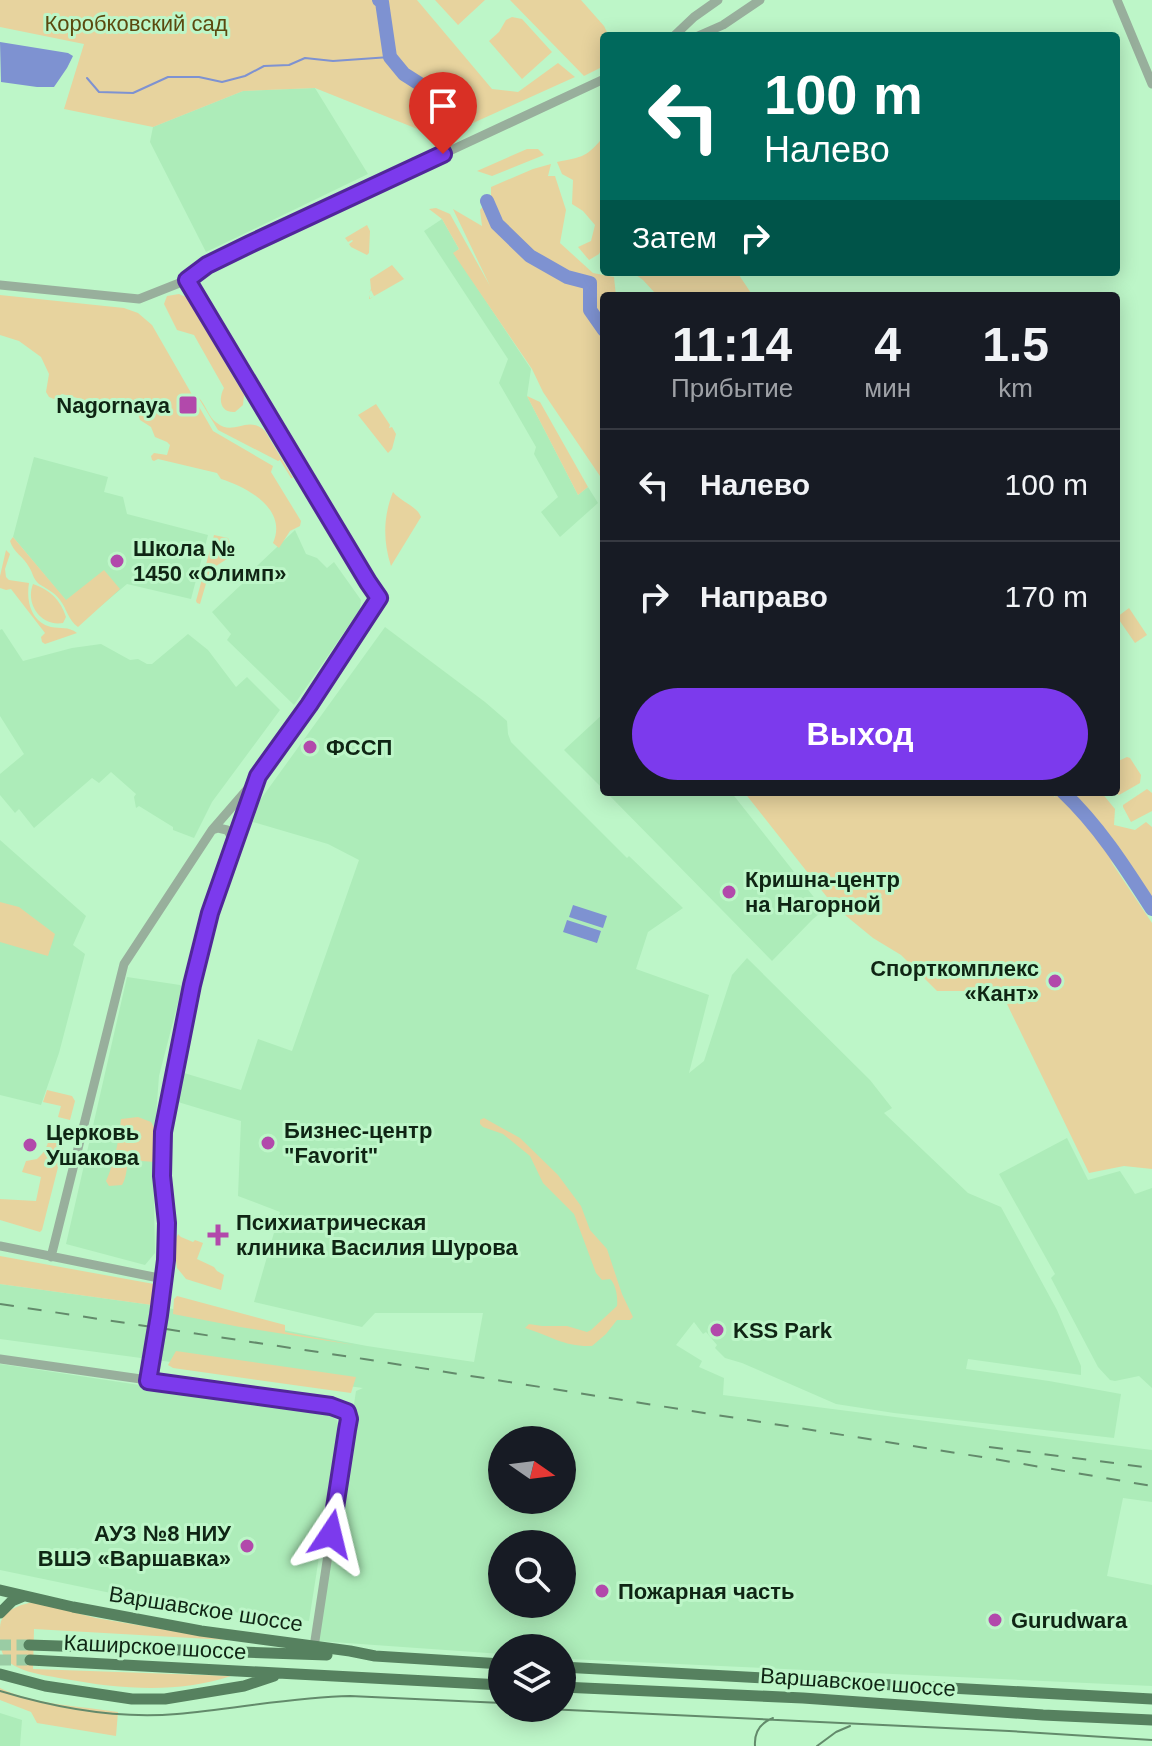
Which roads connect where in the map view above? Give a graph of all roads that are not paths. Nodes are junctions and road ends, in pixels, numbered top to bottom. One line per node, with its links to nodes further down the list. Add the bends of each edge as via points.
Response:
1 (760, 0): 5 (street)
2 (1117, 0): 10 (street)
3 (714, 3): 4 (street); 5 (street, via 705,12 707,22)
4 (688, 23): 6 (street); 7 (street, via 700,25)
5 (723, 25): 8 (street)
6 (678, 32)
7 (700, 32)
8 (707, 32)
9 (600, 81): 11 (street, via 250,244)
10 (1152, 84)
11 (187, 280): 12 (street, via 139,299); 13 (street, via 379,598)
12 (0, 285)
13 (258, 776): 14 (street); 15 (street)
14 (212, 830): 15 (street, via 227,830); 17 (street, via 124,964)
15 (232, 851): 18 (street, via 210,913 168,1096 162,1176 167,1223)
16 (0, 1246): 17 (street)
17 (51, 1257): 18 (street)
18 (164, 1279): 20 (street, bridge)
19 (0, 1359): 20 (street)
20 (148, 1381): 25 (street, via 347,1412)
21 (0, 1590): 22 (main road, Варшавское шоссе)
22 (25, 1595): 23 (main road); 25 (main road, Варшавское шоссе, via 146,1622)
23 (0, 1613)
24 (29, 1645): 26 (main road, Каширское шоссе)
25 (314, 1647): 26 (main road, Варшавское шоссе)
26 (375, 1656): 29 (main road, Варшавское шоссе)
27 (30, 1660): 32 (main road, Каширское шоссе)
28 (0, 1662): 33 (main road)
29 (488, 1663)
30 (576, 1668): 36 (main road, Варшавское шоссе)
31 (0, 1674): 33 (main road)
32 (278, 1674): 33 (main road, via 244,1686 165,1699 115,1698); 34 (main road)
33 (21, 1680)
34 (488, 1684)
35 (576, 1688): 37 (main road, Варшавское шоссе, via 818,1698)
36 (1152, 1699)
37 (1149, 1722)

